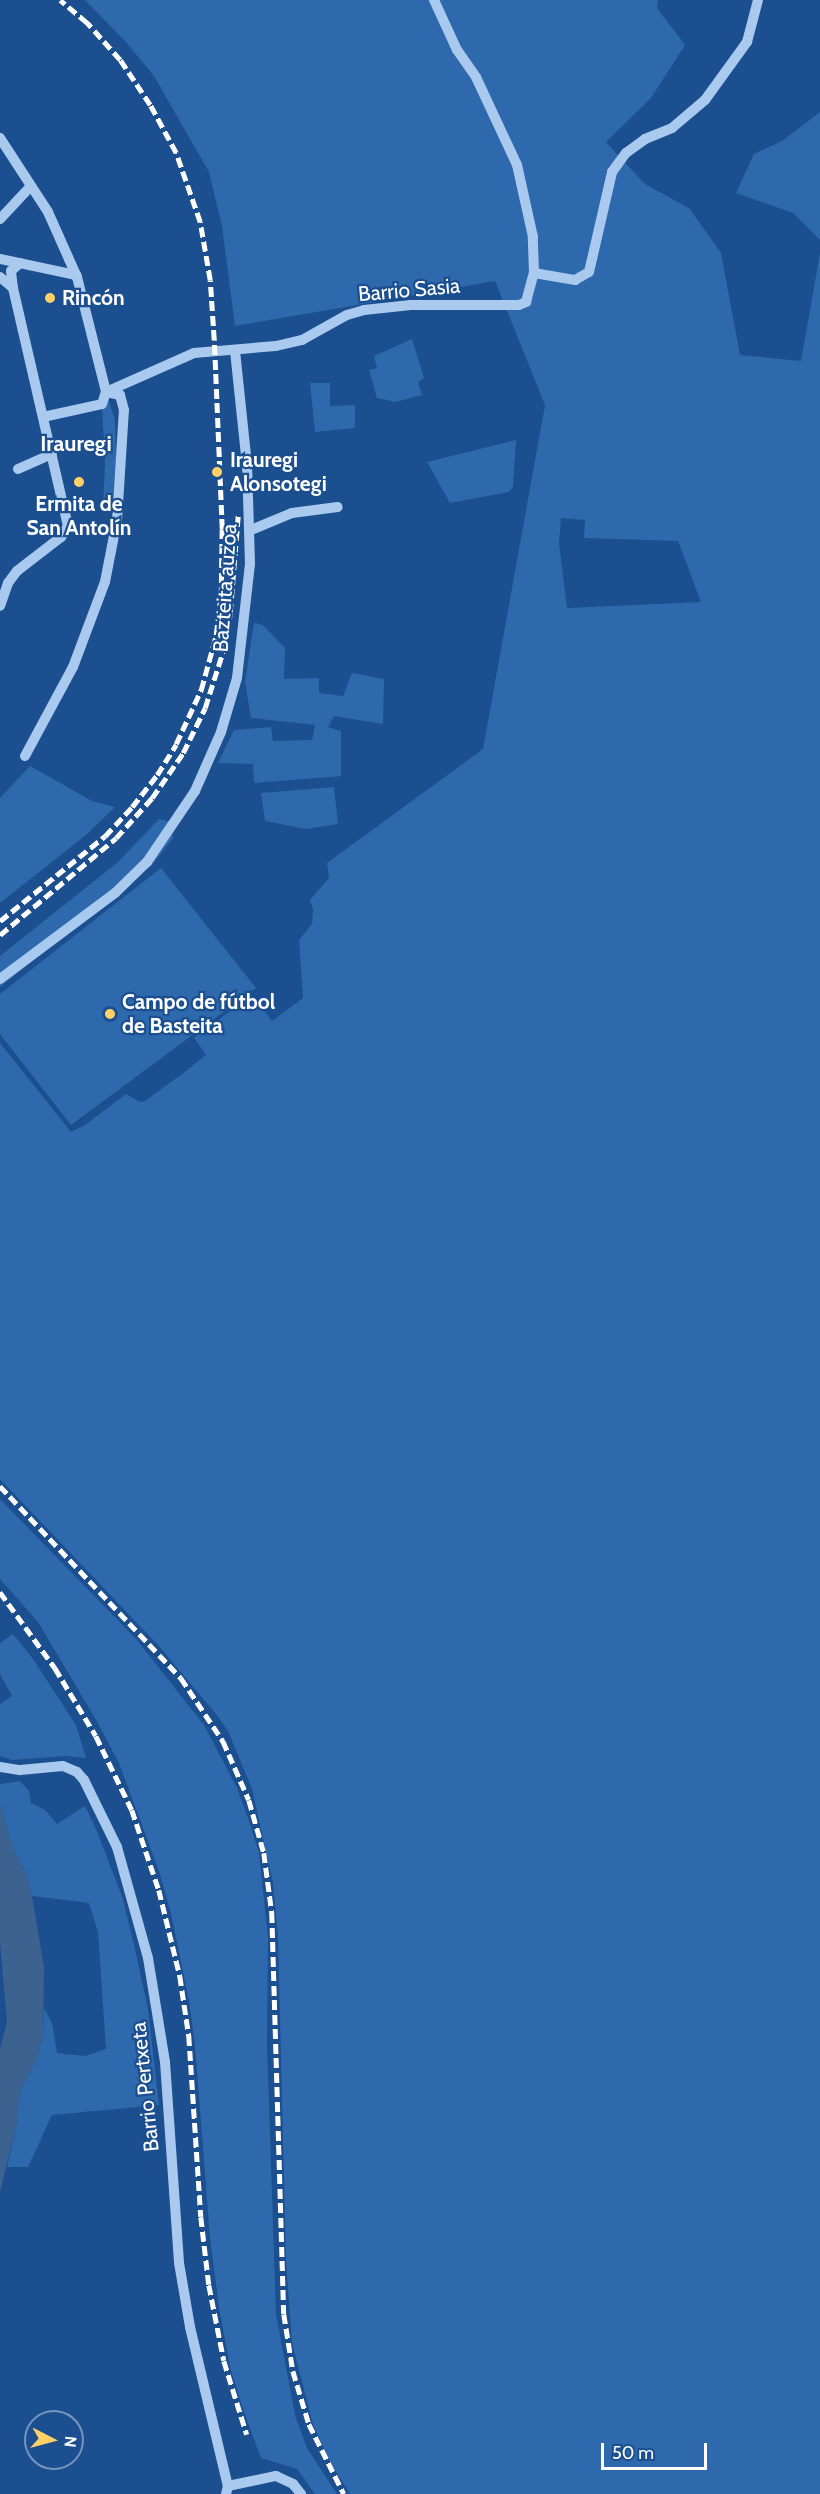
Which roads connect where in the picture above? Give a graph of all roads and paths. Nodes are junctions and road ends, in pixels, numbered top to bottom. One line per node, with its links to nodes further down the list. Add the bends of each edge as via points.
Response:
1 (758, 0): 8 (street, via 747,42 705,100 672,128 645,139 626,153 612,172 589,272 574,280)
2 (434, 2): 8 (street, Barrio Sasia, via 518,165 533,237)
3 (0, 138): 4 (street)
4 (32, 186): 5 (street); 9 (street)
5 (2, 213)
6 (0, 259): 7 (street)
7 (20, 263): 9 (street); 11 (street, via 11,271)
8 (534, 273): 12 (street, Barrio Sasia, via 530,297 519,305 411,305 364,310 302,340)
9 (76, 275): 13 (street)
10 (0, 277): 11 (street)
11 (13, 288): 14 (street)
12 (235, 351): 13 (street, via 194,353); 18 (street, Bazteita auzoa)
13 (106, 392): 14 (street, via 102,404); 20 (street, via 120,395 124,410 117,520 105,582 73,667)
14 (43, 417): 15 (street)
15 (52, 454): 16 (street); 19 (street, via 67,530 17,571)
16 (18, 469)
17 (338, 507): 18 (street, via 292,513)
18 (251, 530): 21 (street, Bazteita auzoa, via 248,598 237,678 221,732 195,790 147,862 115,893)
19 (0, 606)
20 (25, 756)
21 (0, 979)
22 (0, 1767): 23 (street, Barrio Pertxeta, via 20,1770 63,1766 77,1772 117,1847 148,1958 165,2062 179,2263)
23 (227, 2490): 24 (street, bridge, via 276,2476 293,2484)
24 (301, 2494)

